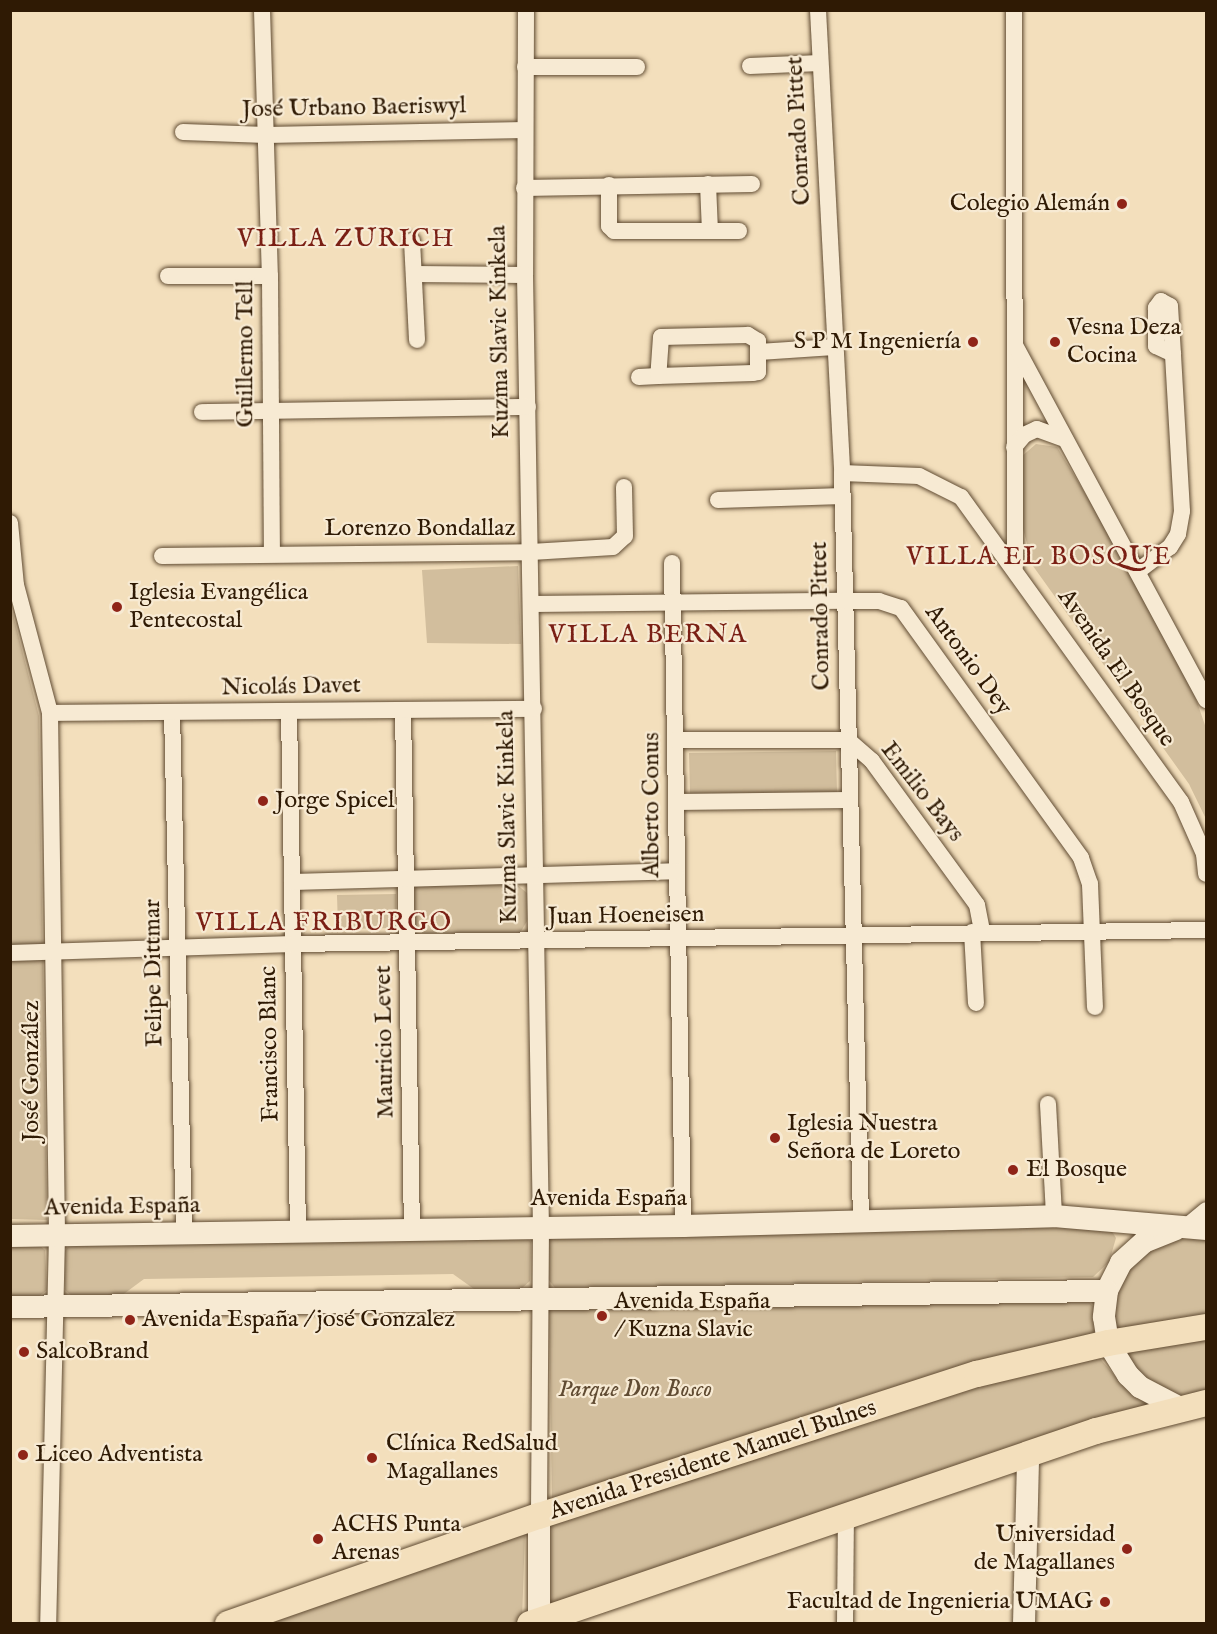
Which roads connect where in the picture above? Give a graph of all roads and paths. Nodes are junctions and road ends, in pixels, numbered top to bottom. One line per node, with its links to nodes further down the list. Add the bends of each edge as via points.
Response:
1 (262, 10): 11 (street, Guillermo Tell)
2 (526, 10): 8 (street, Kuzma Slavic Kinkela)
3 (818, 10): 5 (street, Conrado Pittet)
4 (1014, 10): 24 (street)
5 (820, 63): 6 (street); 25 (street, Conrado Pittet)
6 (750, 66)
7 (637, 67): 8 (street)
8 (525, 68): 9 (street, Kuzma Slavic Kinkela)
9 (525, 130): 11 (street, José Urbano Baeriswyl); 15 (street, Kuzma Slavic Kinkela)
10 (183, 132): 11 (street, José Urbano Baeriswyl)
11 (266, 135): 22 (street, Guillermo Tell)
12 (708, 184): 13 (street); 14 (street); 16 (street)
13 (752, 184)
14 (609, 185): 15 (street); 16 (street, via 609,226 614,231)
15 (524, 188): 20 (street, Kuzma Slavic Kinkela)
16 (710, 231): 17 (street)
17 (739, 231)
18 (412, 241): 19 (street)
19 (414, 274): 20 (street); 23 (street)
20 (525, 275): 30 (street, Kuzma Slavic Kinkela)
21 (168, 276): 22 (street)
22 (270, 276): 32 (street, Guillermo Tell)
23 (417, 340)
24 (1015, 345): 33 (street); 34 (street)
25 (834, 347): 26 (street); 35 (street, Conrado Pittet)
26 (759, 352): 28 (street, via 760,367 753,373); 28 (street, via 758,341 748,334 664,336 658,345)
27 (1173, 354): 45 (street, via 1182,511 1178,534 1170,547)
28 (658, 376): 29 (street)
29 (639, 377)
30 (528, 407): 32 (street); 40 (street, Kuzma Slavic Kinkela)
31 (202, 412): 32 (street)
32 (271, 413): 41 (street, Guillermo Tell)
33 (1065, 439): 34 (street, via 1037,429 1024,435); 45 (street)
34 (1014, 447): 44 (street)
35 (842, 473): 37 (street, Conrado Pittet); 44 (street, Avenida El Bosque, via 919,476 939,483 961,497)
36 (624, 487): 40 (street, Lorenzo Bondallaz, via 626,536 621,543)
37 (843, 496): 38 (street); 46 (street, Conrado Pittet)
38 (718, 500)
39 (10, 523): 54 (street, José González, via 16,585)
40 (531, 552): 41 (street, Lorenzo Bondallaz); 48 (street, Kuzma Slavic Kinkela)
41 (272, 554): 42 (street, Lorenzo Bondallaz)
42 (162, 556)
43 (672, 563): 47 (street, Alberto Conus)
44 (1015, 567): 60 (street, Avenida El Bosque, via 1181,802 1204,854)
45 (1138, 571): 49 (street)
46 (845, 601): 47 (street, Antonio Dey); 56 (street, Conrado Pittet); 64 (street, Antonio Dey, via 879,602 901,608 1081,858 1090,884)
47 (673, 603): 48 (street, Antonio Dey); 55 (street, Alberto Conus)
48 (533, 604): 51 (street, Kuzma Slavic Kinkela)
49 (1206, 700)
50 (404, 710): 51 (street, Nicolás Davet); 52 (street, Nicolás Davet); 62 (street, Mauricio Levet)
51 (534, 710): 61 (street, Kuzma Slavic Kinkela)
52 (289, 711): 53 (street, Nicolás Davet); 63 (street, Francisco Blanc)
53 (172, 712): 54 (street, Nicolás Davet); 72 (street, Felipe Dittmar)
54 (50, 713): 73 (street, José González)
55 (676, 740): 56 (street, Emilio Bays); 58 (street, Alberto Conus)
56 (849, 740): 57 (street, Conrado Pittet); 66 (street, Emilio Bays, via 872,761 978,905)
57 (848, 800): 58 (street); 67 (street, Conrado Pittet)
58 (676, 802): 59 (street, Alberto Conus)
59 (676, 871): 61 (street); 68 (street, Alberto Conus)
60 (1206, 874)
61 (536, 875): 62 (street); 69 (street, Kuzma Slavic Kinkela)
62 (406, 879): 63 (street); 71 (street, Mauricio Levet)
63 (292, 882): 70 (street, Francisco Blanc)
64 (1093, 929): 65 (street, Juan Hoeneisen); 66 (street, Juan Hoeneisen); 76 (street, Antonio Dey)
65 (1206, 930)
66 (977, 931): 67 (street, Juan Hoeneisen); 75 (street, Emilio Bays)
67 (851, 934): 68 (street, Juan Hoeneisen); 80 (street, Conrado Pittet)
68 (678, 939): 69 (street, Juan Hoeneisen); 82 (street, Alberto Conus)
69 (537, 942): 71 (street, Juan Hoeneisen); 81 (street, Kuzma Slavic Kinkela)
70 (293, 944): 71 (street, Juan Hoeneisen); 72 (street, Juan Hoeneisen); 86 (street, Francisco Blanc)
71 (407, 944): 84 (street, Mauricio Levet)
72 (177, 947): 73 (street, Juan Hoeneisen); 85 (street, Felipe Dittmar)
73 (56, 951): 74 (street, Juan Hoeneisen); 87 (street, José González)
74 (10, 953)
75 (976, 1003)
76 (1095, 1007)
77 (1048, 1104): 79 (street)
78 (1206, 1210): 83 (street)
79 (1054, 1216): 80 (main road, Avenida España); 83 (main road, Avenida España)
80 (861, 1221): 82 (main road, Avenida España)
81 (541, 1226): 82 (main road, Avenida España); 84 (main road, Avenida España); 90 (street, Kuzma Slavic Kinkela)
82 (683, 1226)
83 (1196, 1228): 89 (main road, via 1157,1235 1131,1251)
84 (412, 1230): 86 (main road, Avenida España)
85 (184, 1232): 86 (main road, Avenida España); 87 (main road, Avenida España)
86 (298, 1232)
87 (57, 1235): 88 (main road, Avenida España); 92 (street, José González)
88 (10, 1236)
89 (1107, 1291): 90 (main road); 94 (main road, via 1104,1317)
90 (539, 1300): 92 (main road); 97 (street, Kuzma Slavic Kinkela)
91 (10, 1307): 92 (main road)
92 (55, 1307): 100 (street, José González)
93 (1206, 1328): 94 (main road, Avenida Presidente Manuel Bulnes)
94 (1108, 1343): 95 (main road, via 1116,1360 1140,1387); 97 (main road, Avenida Presidente Manuel Bulnes, via 977,1374)
95 (1194, 1406): 96 (main road, via 1096,1431)
96 (1028, 1455): 98 (main road); 103 (main road)
97 (539, 1516): 99 (main road, Kuzma Slavic Kinkela); 101 (main road, Avenida Presidente Manuel Bulnes)
98 (846, 1516): 99 (main road); 102 (street)
99 (536, 1622)
100 (48, 1623)
101 (228, 1623)
102 (845, 1623)
103 (1024, 1623)

